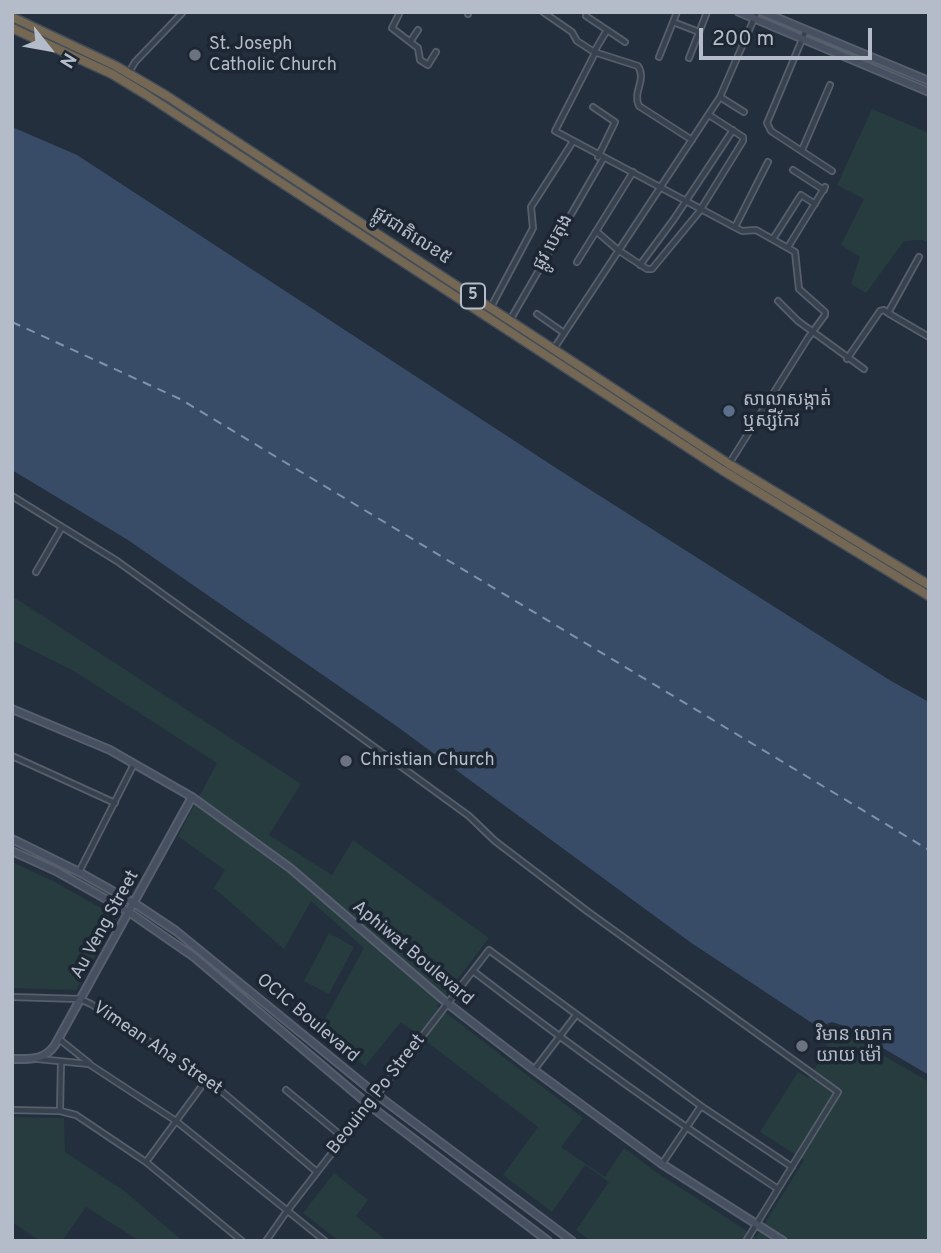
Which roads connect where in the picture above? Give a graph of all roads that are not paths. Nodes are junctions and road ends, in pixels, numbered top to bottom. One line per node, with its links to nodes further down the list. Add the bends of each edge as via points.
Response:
1 (183, 12): 24 (street)
2 (400, 12): 18 (street, via 391,29)
3 (543, 12): 21 (street)
4 (677, 12): 11 (street)
5 (707, 12): 16 (street)
6 (739, 12): 8 (street)
7 (763, 12): 15 (street)
8 (756, 15): 17 (street); 29 (street)
9 (586, 16): 14 (street)
10 (12, 17): 24 (highway, ផ្លូវជាតិលេខ៥ / 5)
11 (673, 22): 16 (street); 22 (street)
12 (12, 28): 25 (highway, ផ្លូវជាតិលេខ៥ / 5)
13 (418, 30): 18 (street)
14 (607, 30): 19 (street); 21 (street)
15 (806, 30): 17 (street); 26 (street)
16 (699, 32): 23 (street)
17 (802, 38): 28 (street); 36 (street, via 767,122 771,131)
18 (410, 42): 20 (street, via 426,65)
19 (625, 42)
20 (436, 52)
21 (594, 53): 34 (street, via 638,66 642,76 636,95 639,106); 35 (street, via 555,131)
22 (659, 57)
23 (689, 58)
24 (129, 72): 25 (street); 55 (highway, ផ្លូវជាតិលេខ៥ / 5)
25 (124, 81): 55 (highway, ផ្លូវជាតិលេខ៥ / 5)
26 (929, 81)
27 (830, 85): 36 (street)
28 (929, 92)
29 (720, 97): 31 (street); 32 (street)
30 (593, 107): 37 (street, ផ្លូវ បេតុង, via 615,122)
31 (744, 112)
32 (709, 115): 33 (street); 34 (street)
33 (733, 130): 43 (street); 45 (street, via 743,141)
34 (692, 141): 42 (street)
35 (572, 143): 37 (street); 55 (street, via 531,207 533,228)
36 (802, 150): 40 (street)
37 (601, 158): 41 (street); 58 (street, ផ្លូវ បេតុង)
38 (768, 163): 46 (street)
39 (793, 170): 44 (street, via 824,188)
40 (832, 171)
41 (633, 172): 42 (street); 47 (street)
42 (661, 187): 43 (street); 50 (street)
43 (687, 201): 45 (street); 53 (street)
44 (815, 204): 48 (street, via 802,195); 49 (street)
45 (702, 208): 46 (street); 53 (street, via 652,269)
46 (735, 227): 48 (street)
47 (596, 232): 50 (street); 52 (street)
48 (773, 239): 49 (street)
49 (788, 247): 59 (street, via 796,252 799,289 825,312)
50 (618, 250): 53 (street); 60 (street)
51 (919, 257): 56 (street)
52 (577, 262)
53 (640, 265)
54 (778, 301): 59 (street)
55 (489, 311): 58 (highway, ផ្លូវជាតិលេខ៥ / 5)
56 (888, 313): 61 (street); 63 (street, via 880,312)
57 (537, 314): 60 (street)
58 (508, 324): 62 (highway, ផ្លូវជាតិលេខ៥ / 5)
59 (812, 332): 63 (street); 65 (street)
60 (564, 333): 62 (street)
61 (929, 337)
62 (551, 353): 65 (highway, ផ្លូវជាតិលេខ៥ / 5); 70 (highway, ផ្លូវជាតិលេខ៥ / 5, via 776,504)
63 (847, 359): 64 (street)
64 (864, 369)
65 (729, 464): 69 (highway, ផ្លូវជាតិលេខ៥ / 5)
66 (12, 496): 67 (street)
67 (62, 527): 68 (street); 105 (street, via 117,561 307,698 468,816 587,911 838,1092)
68 (36, 572)
69 (929, 585)
70 (929, 596)
71 (12, 709): 73 (street, Aphiwat Boulevard)
72 (12, 756): 75 (street)
73 (134, 764): 74 (street, Aphiwat Boulevard); 75 (street)
74 (192, 797): 79 (street, Au Veng Street); 84 (street, Aphiwat Boulevard, via 290,868)
75 (115, 803): 78 (street)
76 (12, 839): 78 (street, OCIC Boulevard)
77 (12, 851): 80 (street, OCIC Boulevard)
78 (79, 872): 79 (street, OCIC Boulevard)
79 (134, 903): 80 (street, Au Veng Street); 95 (street, OCIC Boulevard, via 198,947)
80 (129, 912): 83 (street, Au Veng Street); 96 (street, OCIC Boulevard, via 232,987)
81 (473, 971): 84 (street, Beouing Po Street); 85 (street, Beouing Po Street, via 489,950); 86 (street)
82 (12, 997): 83 (street, Vimean Aha Street)
83 (80, 999): 87 (street, Au Veng Street); 93 (street, Vimean Aha Street)
84 (447, 1003): 92 (street, Aphiwat Boulevard); 95 (street, Beouing Po Street)
85 (576, 1015): 86 (street); 97 (street)
86 (559, 1037): 92 (street); 101 (street)
87 (59, 1040): 89 (street, Au Veng Street, via 51,1052); 91 (street)
88 (12, 1059): 89 (street)
89 (37, 1059): 90 (street)
90 (61, 1062): 91 (street); 99 (street)
91 (89, 1064): 100 (street)
92 (534, 1070): 104 (street, Aphiwat Boulevard)
93 (207, 1079): 100 (street); 106 (street, Vimean Aha Street)
94 (286, 1090): 102 (street)
95 (377, 1095): 96 (street, Beouing Po Street); 114 (street, OCIC Boulevard)
96 (369, 1105): 102 (street, Beouing Po Street); 113 (street, OCIC Boulevard)
97 (701, 1106): 101 (street); 105 (street)
98 (12, 1110): 99 (street)
99 (60, 1111): 103 (street, via 76,1115)
100 (176, 1121): 103 (street); 108 (street)
101 (686, 1129): 104 (street); 107 (street)
102 (344, 1138): 106 (street, Beouing Po Street)
103 (146, 1162): 110 (street)
104 (662, 1164): 109 (street, Aphiwat Boulevard)
105 (792, 1167): 107 (street)
106 (317, 1172): 108 (street, Beouing Po Street)
107 (778, 1189): 109 (street)
108 (287, 1211): 111 (street, Beouing Po Street); 112 (street)
109 (755, 1225): 115 (street); 116 (street, Aphiwat Boulevard)
110 (242, 1241)
111 (267, 1241)
112 (325, 1241)
113 (548, 1241)
114 (572, 1241)
115 (746, 1241)
116 (783, 1241)

